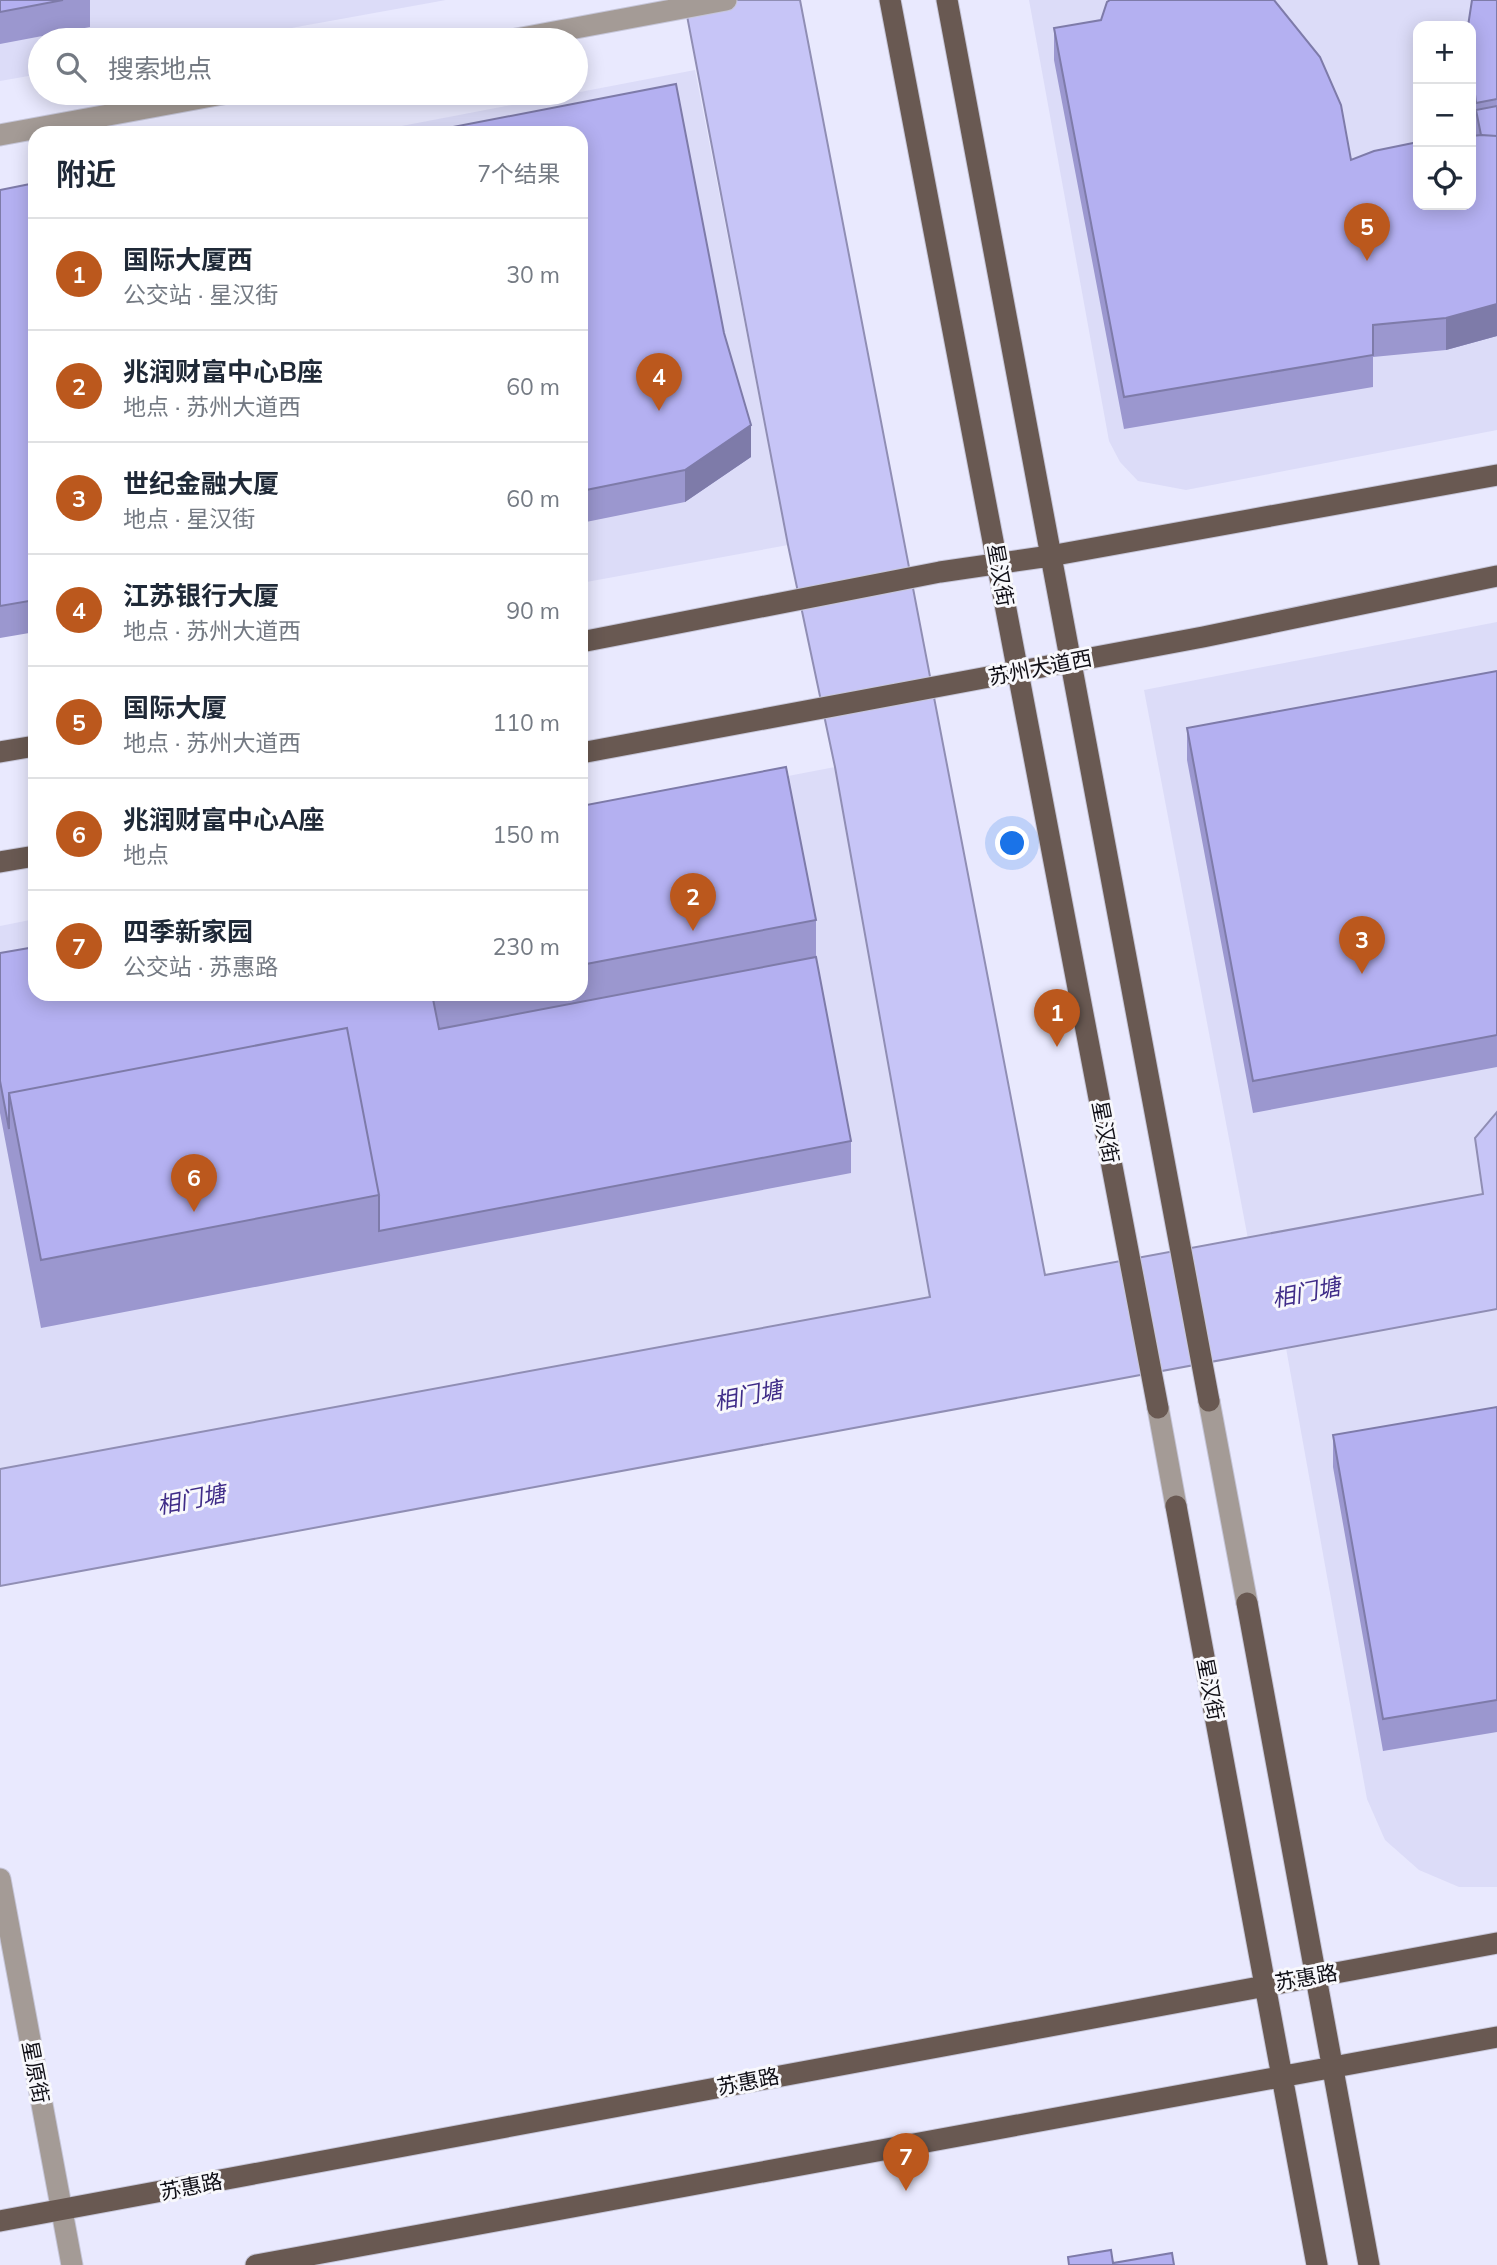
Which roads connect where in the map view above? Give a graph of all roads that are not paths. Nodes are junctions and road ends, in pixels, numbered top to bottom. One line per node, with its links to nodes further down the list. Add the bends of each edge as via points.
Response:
1 (726, 0): 4 (street)
2 (890, 0): 11 (main road, 星汉街)
3 (947, 0): 10 (main road)
4 (575, 28)
5 (163, 105): 6 (street)
6 (49, 126)
7 (28, 130): 8 (street)
8 (0, 135)
9 (1497, 475): 10 (main road)
10 (1050, 556): 11 (main road); 14 (main road)
11 (999, 565): 13 (main road, via 940,572); 15 (main road, 星汉街)
12 (1497, 576): 14 (main road, 苏州大道西)
13 (588, 641)
14 (1069, 662): 15 (main road, 苏州大道西); 21 (main road)
15 (1018, 672): 18 (main road, 苏州大道西); 22 (main road, 星汉街)
16 (28, 747): 17 (main road)
17 (0, 752)
18 (588, 752)
19 (28, 857): 20 (main road)
20 (0, 862)
21 (1209, 1401): 24 (street)
22 (1158, 1408): 23 (street, 星汉街)
23 (1176, 1506): 28 (main road, 星汉街)
24 (1247, 1603): 27 (main road)
25 (0, 1879): 32 (street, 星原街)
26 (1497, 1943): 27 (main road, 苏惠路)
27 (1316, 1974): 28 (main road, 苏惠路); 30 (main road)
28 (1266, 1984): 31 (main road, 星汉街); 32 (main road, 苏惠路)
29 (1497, 2037): 30 (main road)
30 (1332, 2067): 31 (main road); 37 (main road)
31 (1282, 2075): 35 (main road); 36 (main road, 星汉街)
32 (62, 2210): 33 (main road, 苏惠路); 34 (street, 星原街)
33 (0, 2221)
34 (72, 2265)
35 (256, 2265)
36 (1317, 2265)
37 (1369, 2265)

